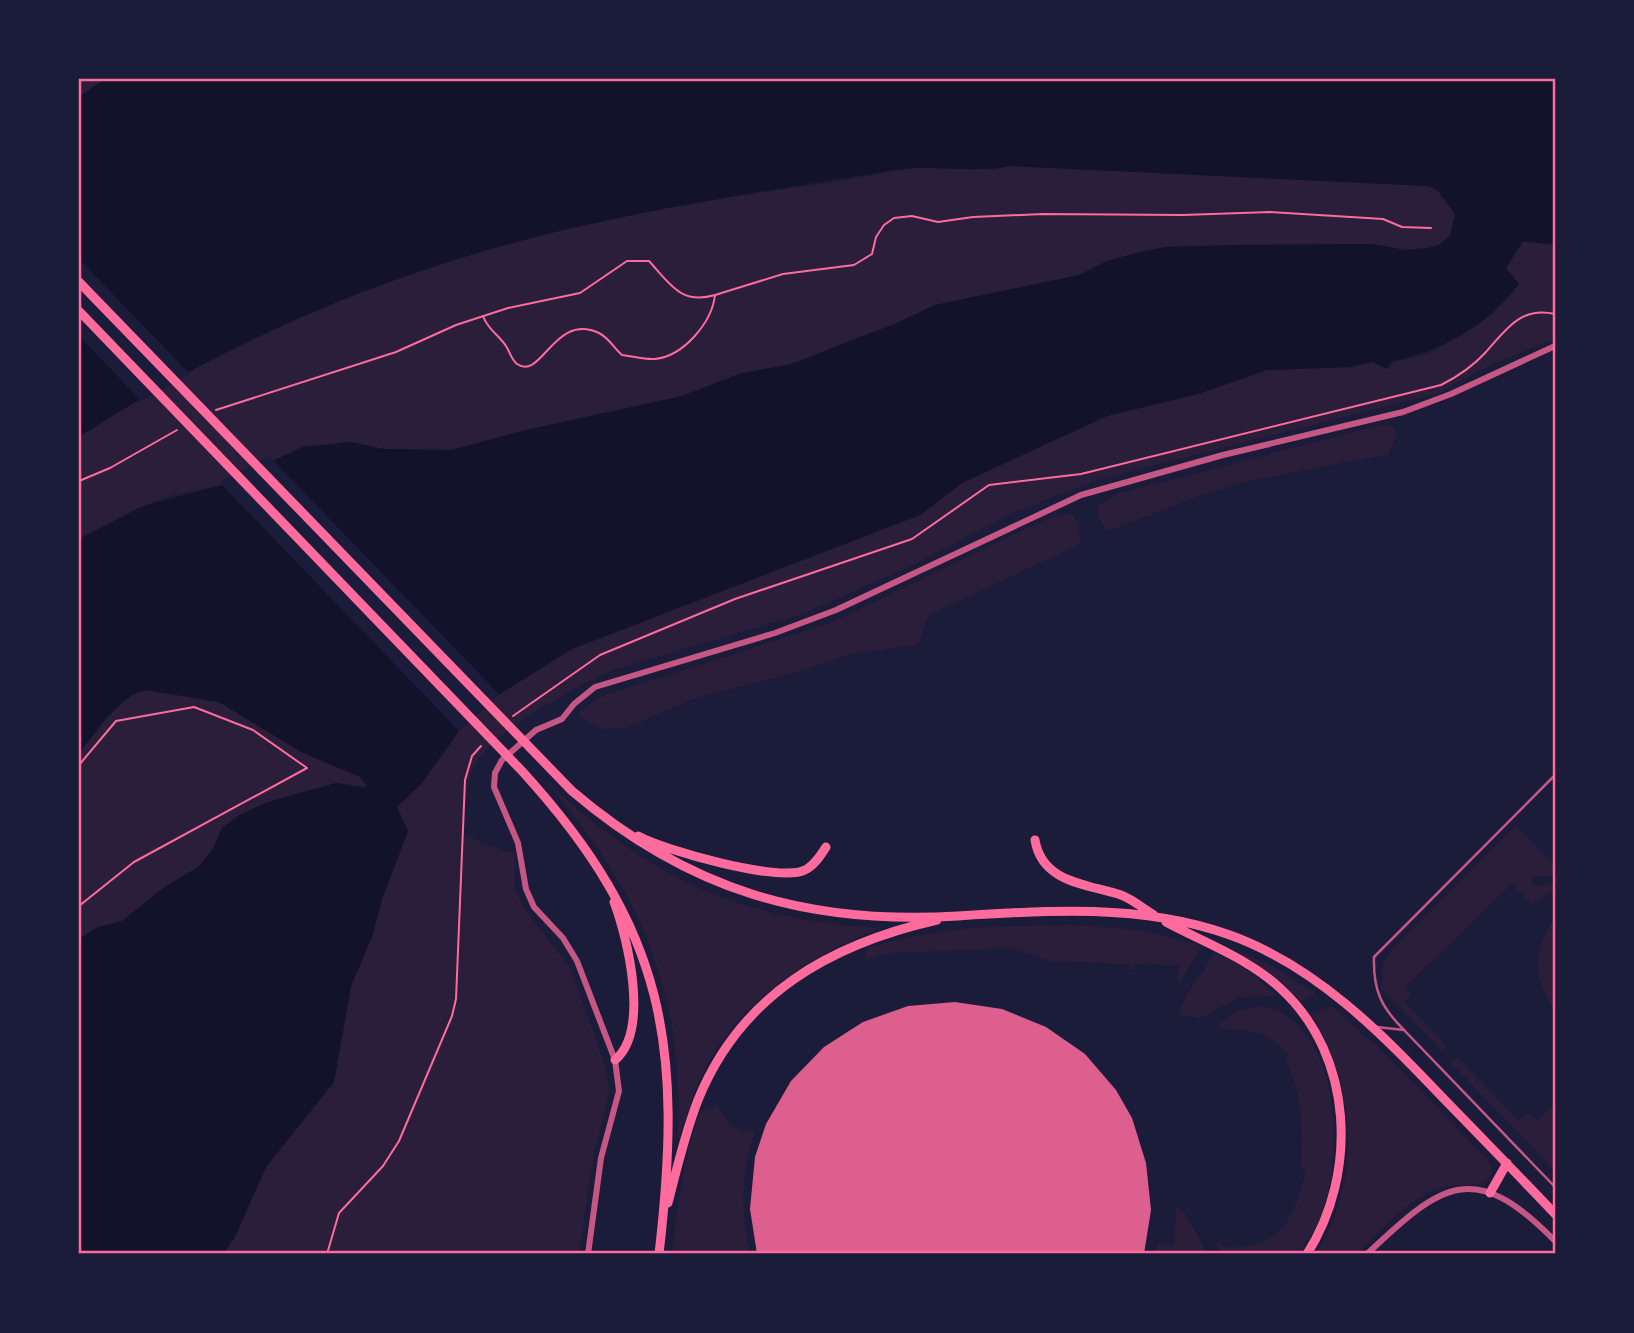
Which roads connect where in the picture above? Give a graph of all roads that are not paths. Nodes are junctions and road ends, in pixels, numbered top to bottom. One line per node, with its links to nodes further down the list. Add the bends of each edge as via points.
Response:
1 (79, 282): 5 (main road)
2 (79, 311): 8 (main road, via 522,771)
3 (1555, 346): 13 (street, via 1403,412 1081,495 836,610 595,687 562,719 536,730 502,760 494,787 518,843 526,890 577,961)
4 (1555, 775): 12 (lane, via 1374,957 1378,997)
5 (604, 818): 7 (main road, via 678,851 789,873 804,871); 9 (main road, via 666,859 752,895 841,913)
6 (1035, 840): 10 (main road, via 1038,856 1054,873 1124,896)
7 (826, 847)
8 (605, 877): 13 (main road, via 622,922 633,995 632,1031); 18 (main road, via 643,954 665,1045 669,1144)
9 (956, 916): 10 (main road, via 1082,911); 18 (main road, via 888,932 844,949 806,970 759,1008 725,1049 699,1098)
10 (1158, 918): 11 (main road, via 1228,934 1304,973); 22 (main road, via 1224,950 1274,983 1309,1023 1322,1049 1335,1085 1342,1150 1332,1202)
11 (1373, 1027): 12 (lane); 14 (main road)
12 (1404, 1030): 15 (lane)
13 (615, 1060): 20 (street, via 619,1091 601,1158)
14 (1507, 1163): 16 (main road); 17 (main road)
15 (1555, 1187)
16 (1490, 1193): 19 (street, via 1522,1209); 23 (street, via 1457,1191 1429,1200)
17 (1555, 1214)
18 (662, 1229): 21 (main road)
19 (1555, 1241)
20 (588, 1254)
21 (659, 1254)
22 (1307, 1254)
23 (1367, 1254)

